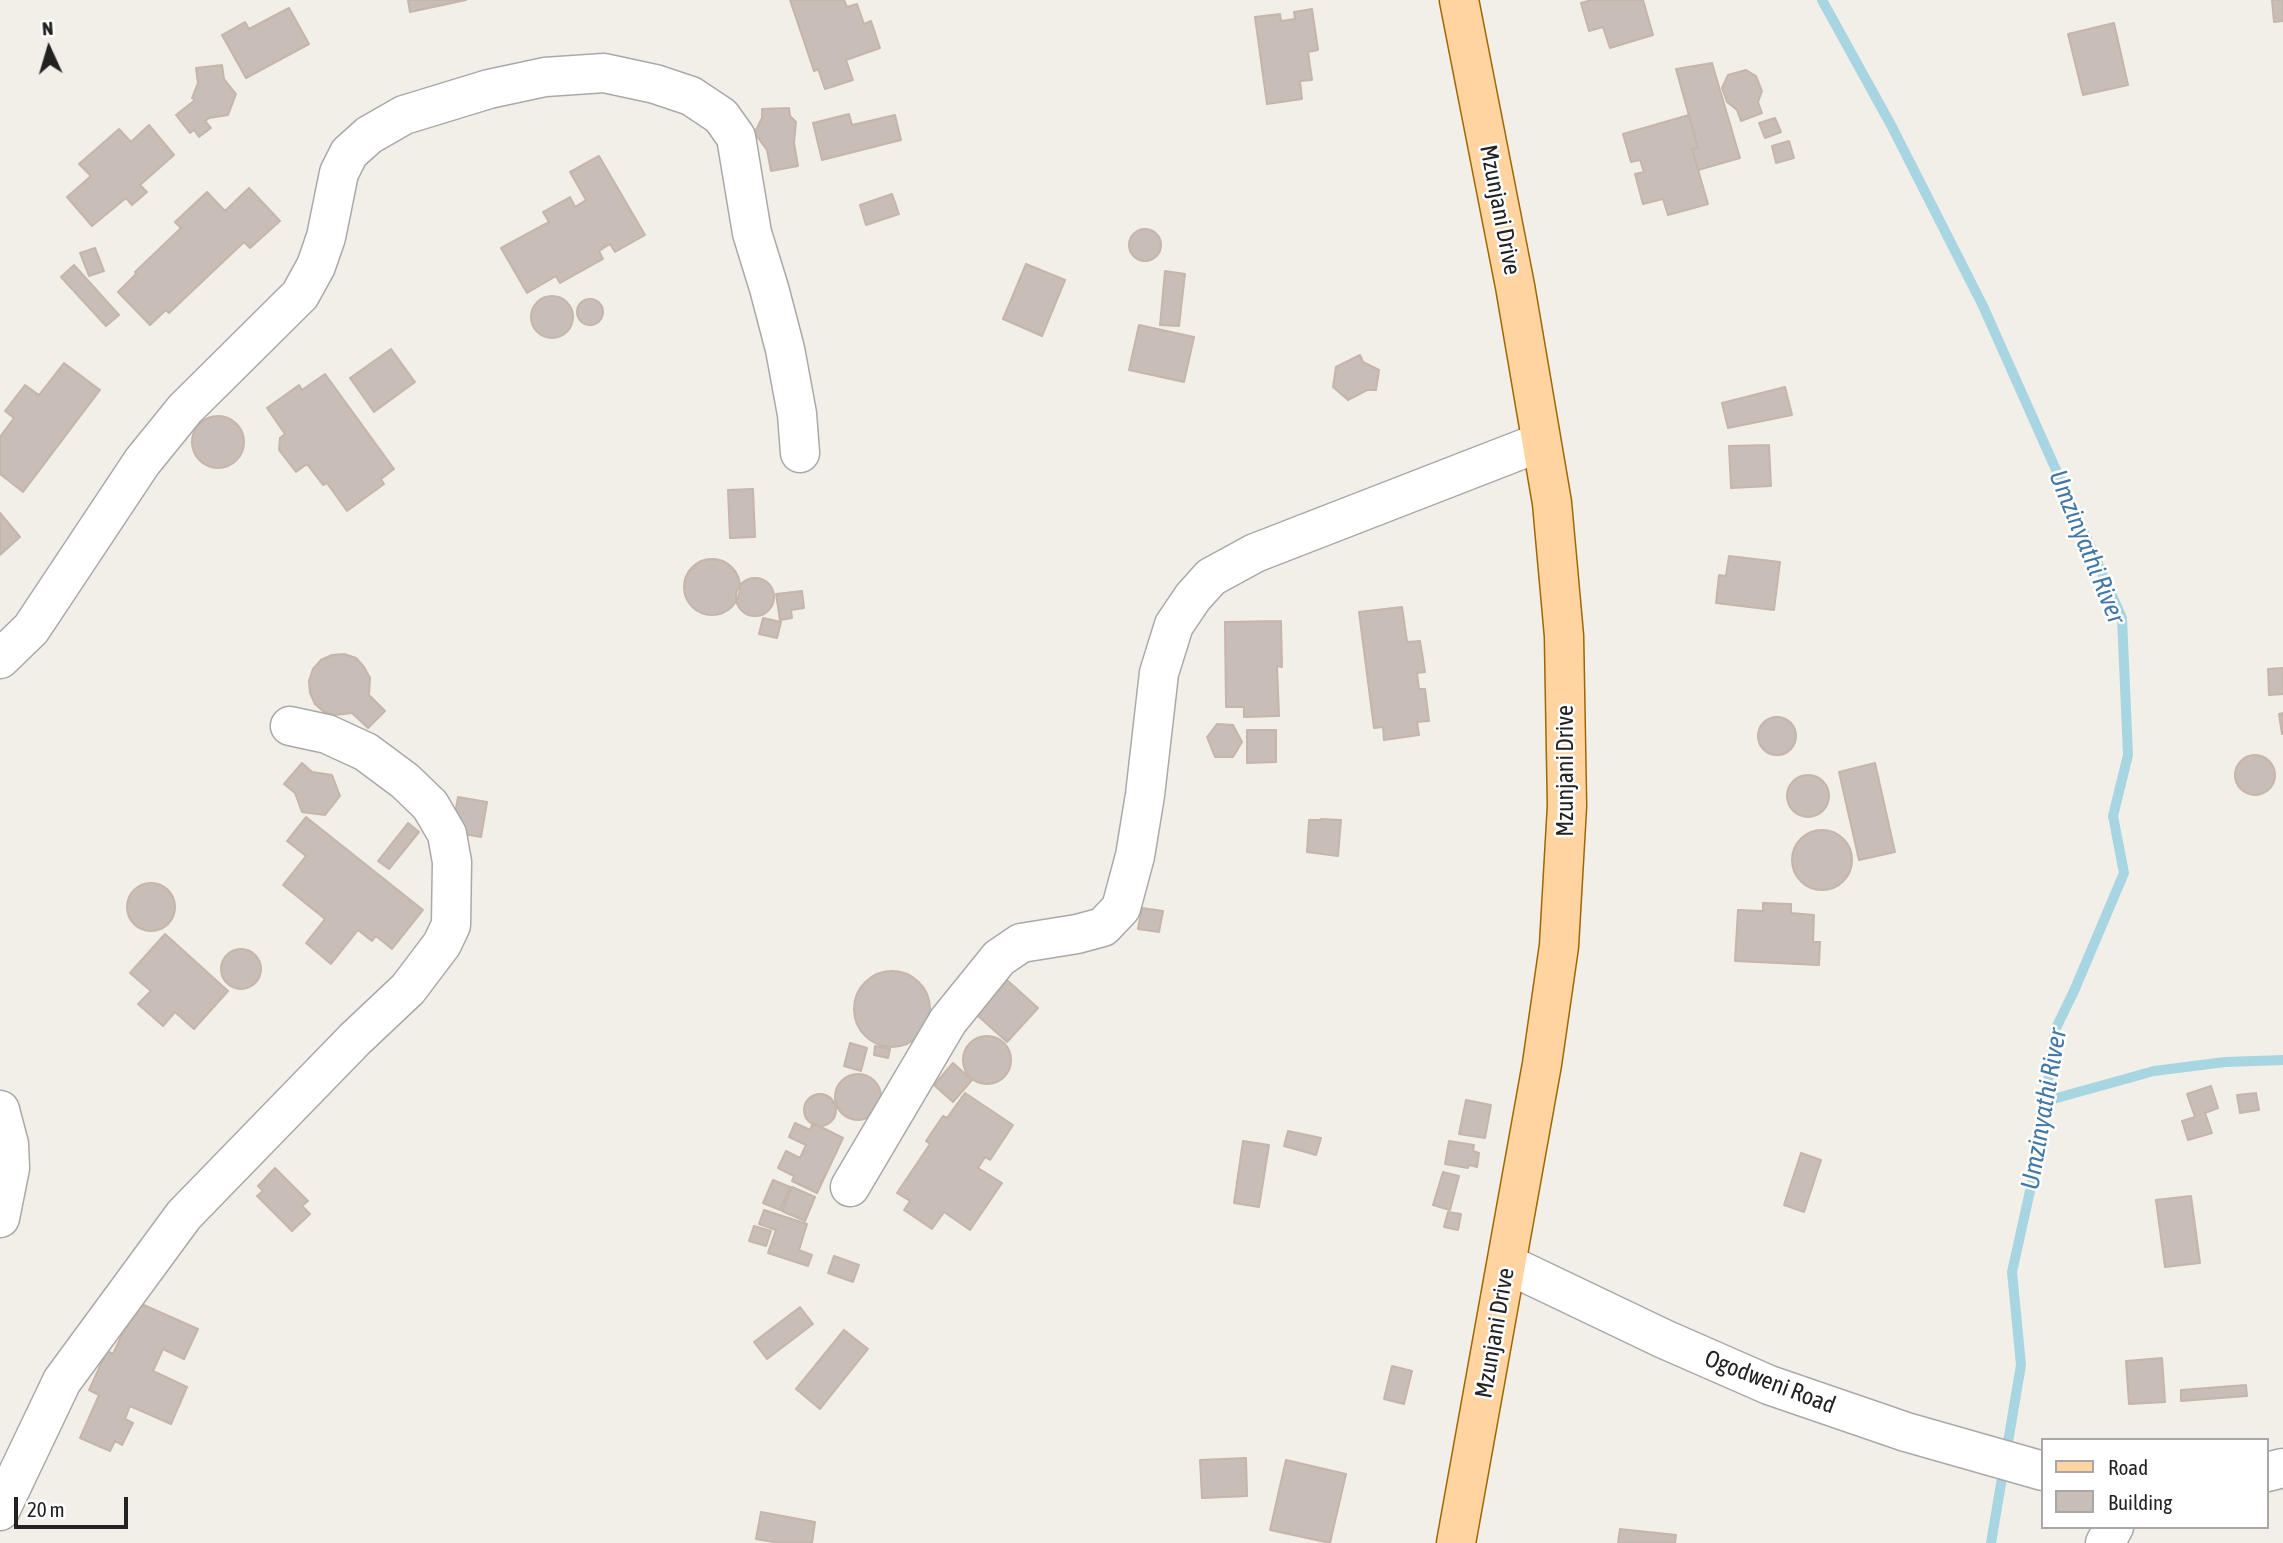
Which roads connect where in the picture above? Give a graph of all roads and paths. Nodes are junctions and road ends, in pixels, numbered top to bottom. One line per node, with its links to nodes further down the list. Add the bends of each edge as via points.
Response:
1 (1459, 0): 2 (main road, Mzunjani Drive)
2 (1541, 442): 7 (street, via 1255,553 1211,576 1174,625 1159,673 1145,795 1121,908 1103,927 1021,943 999,958 948,1021); 9 (main road, Mzunjani Drive, via 1552,503 1564,636 1567,806 1559,946)
3 (800, 453): 4 (street, via 785,349 752,233 736,137 722,116 691,96 604,73 489,89 404,115 349,153 339,173 316,266 300,295 185,409 142,462 31,629)
4 (0, 659)
5 (290, 726): 11 (street, via 327,734 366,752 430,805 447,834 452,862 451,925 408,989 184,1215 62,1381)
6 (0, 1110): 8 (street, via 10,1168)
7 (850, 1187)
8 (0, 1218)
9 (1507, 1264): 10 (street, Ogodweni Road, via 1769,1385 1906,1432); 12 (main road, Mzunjani Drive)
10 (2042, 1471)
11 (0, 1511)
12 (1456, 1543)

